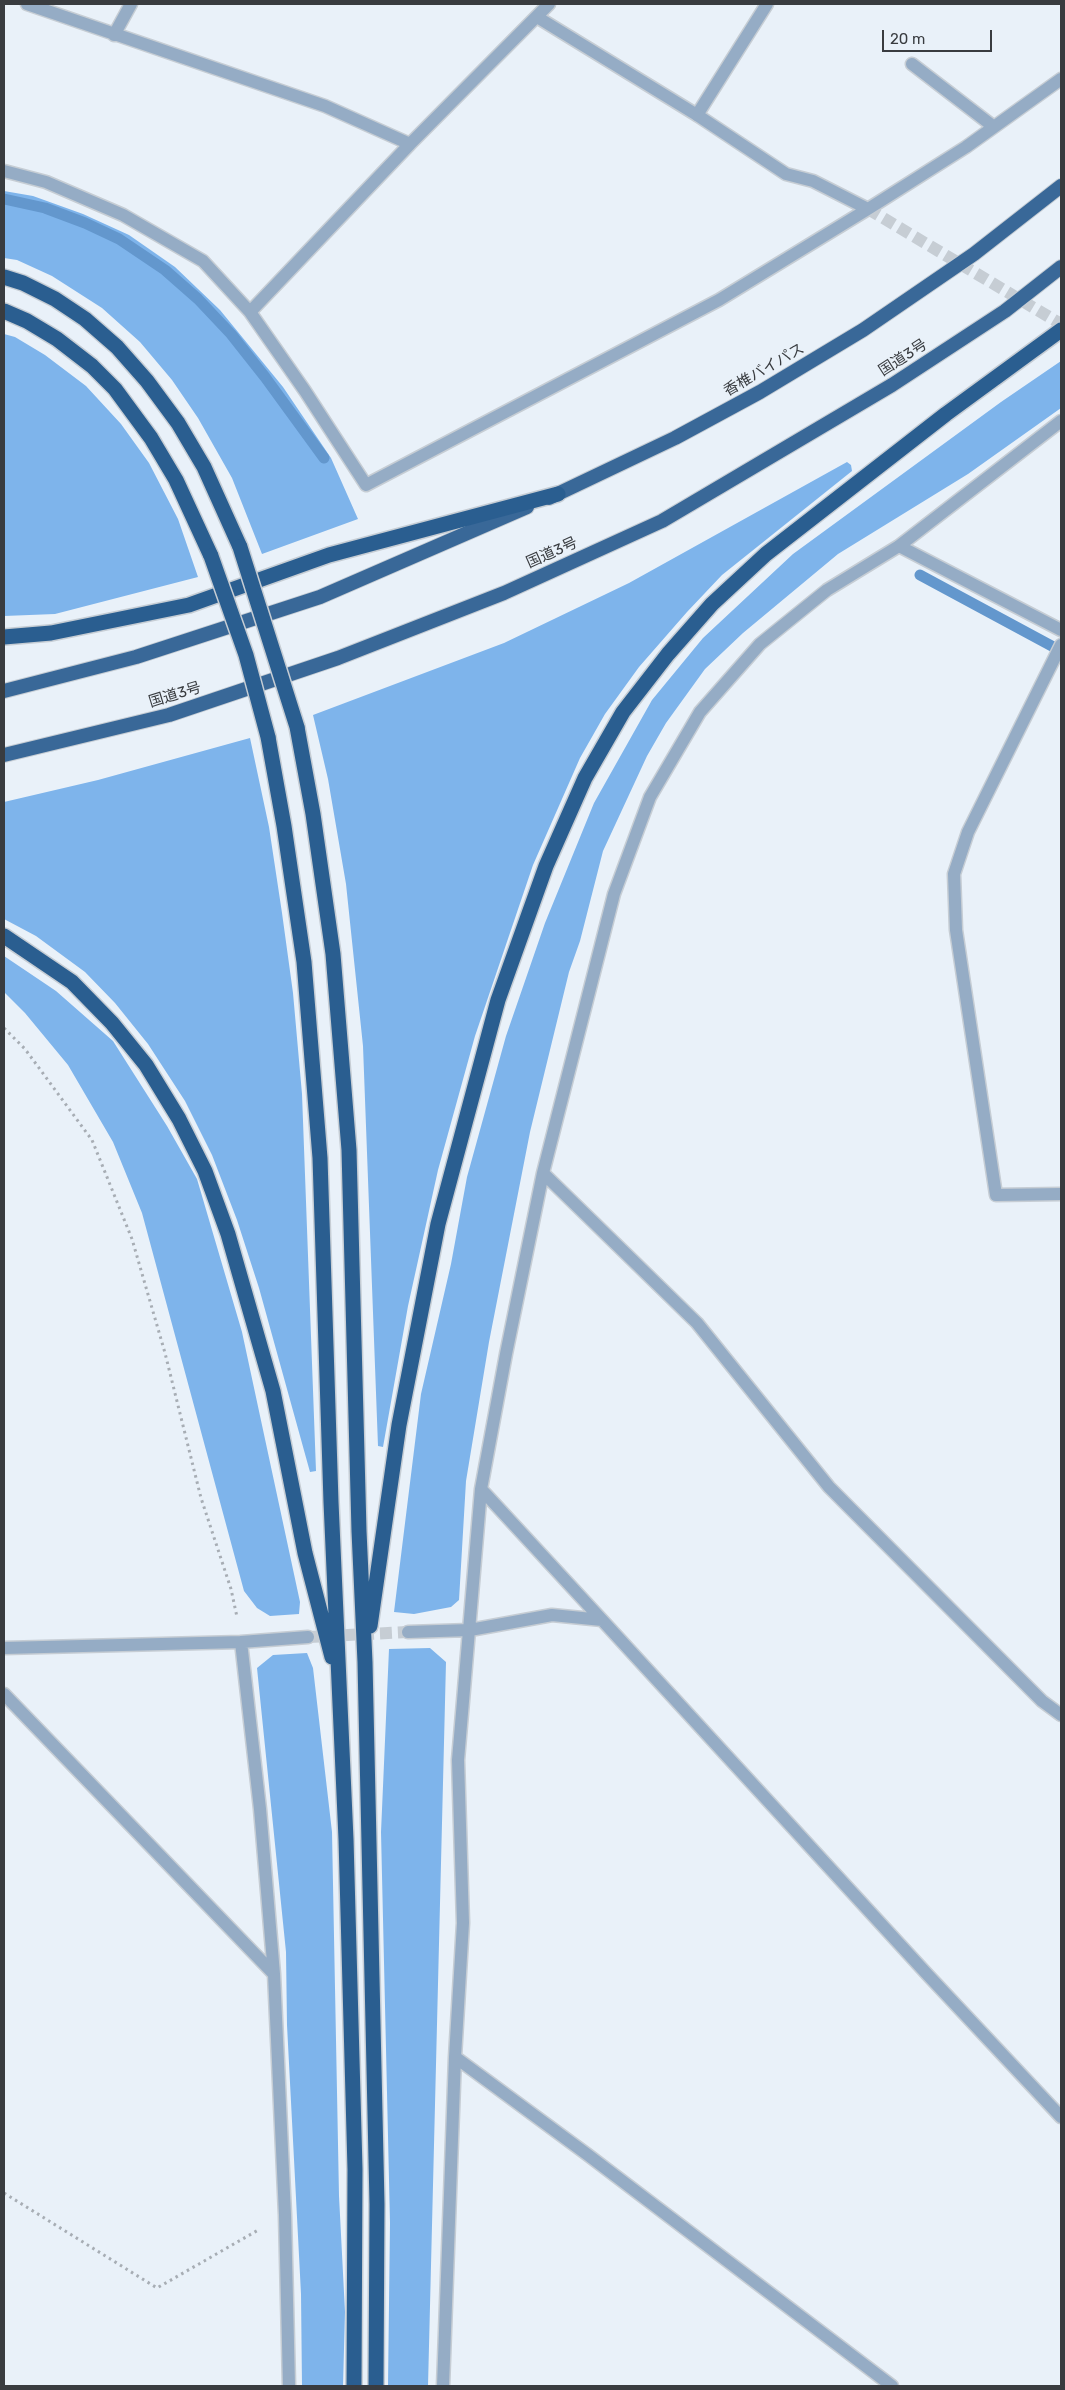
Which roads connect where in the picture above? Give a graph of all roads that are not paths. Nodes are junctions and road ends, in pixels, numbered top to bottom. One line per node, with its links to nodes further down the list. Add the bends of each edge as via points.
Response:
1 (27, 4): 6 (street)
2 (131, 4): 6 (street)
3 (549, 4): 5 (street)
4 (767, 4): 9 (street)
5 (536, 17): 9 (street); 11 (street)
6 (114, 35): 11 (street, via 325,106)
7 (912, 64): 10 (street)
8 (1061, 79): 10 (street)
9 (696, 115): 14 (street, via 786,174 813,181)
10 (994, 127): 14 (street)
11 (410, 144): 18 (street)
12 (4, 171): 18 (street, via 46,182 123,215 203,262)
13 (1061, 186): 21 (highway, 香椎バイパス, via 974,254 863,330 675,438)
14 (868, 209): 18 (street, via 719,300 366,485)
15 (1061, 267): 27 (highway, 国道3号, via 1005,310 892,385 662,521 504,593 338,658 169,715)
16 (4, 276): 38 (highway, bridge, via 55,299 84,319 117,347 178,423 200,460 240,547 297,727 333,954 349,1150)
17 (4, 311): 39 (highway, bridge, via 57,339 92,366 115,389 151,438 176,480 211,556 246,654 268,737 304,962 320,1158)
18 (250, 312)
19 (1061, 330): 38 (highway, via 946,414 766,554 712,604 623,712 585,778 546,866 498,1000 438,1224 399,1425)
20 (1061, 420): 22 (street)
21 (558, 494): 24 (highway, via 329,555 189,605 51,633); 26 (highway, via 320,598 136,657)
22 (899, 546): 23 (street); 29 (street, via 827,590 760,644 700,712 650,797 614,894)
23 (1061, 630)
24 (4, 637)
25 (1061, 645): 30 (street, via 968,832 954,874 956,930 996,1194)
26 (4, 691)
27 (4, 755)
28 (4, 936): 39 (highway, via 72,982 112,1023 146,1065 179,1119 205,1171 228,1234 273,1391 305,1553)
29 (544, 1174): 31 (street); 41 (street, via 696,1323 829,1487 1042,1701)
30 (1061, 1194)
31 (481, 1489): 32 (street); 33 (street)
32 (602, 1620): 33 (street, via 552,1615); 44 (street)
33 (470, 1630): 34 (street); 43 (street, via 458,1760 463,1924)
34 (408, 1632)
35 (308, 1636): 36 (street)
36 (241, 1642): 37 (street); 42 (street)
37 (4, 1648)
38 (365, 1662): 47 (highway, via 377,2204)
39 (340, 1688): 46 (highway, via 355,2169)
40 (4, 1694): 42 (street)
41 (1061, 1715)
42 (274, 1974): 45 (street)
43 (455, 2057): 48 (street); 49 (street)
44 (1061, 2117)
45 (289, 2386)
46 (354, 2386)
47 (376, 2386)
48 (443, 2386)
49 (892, 2386)

